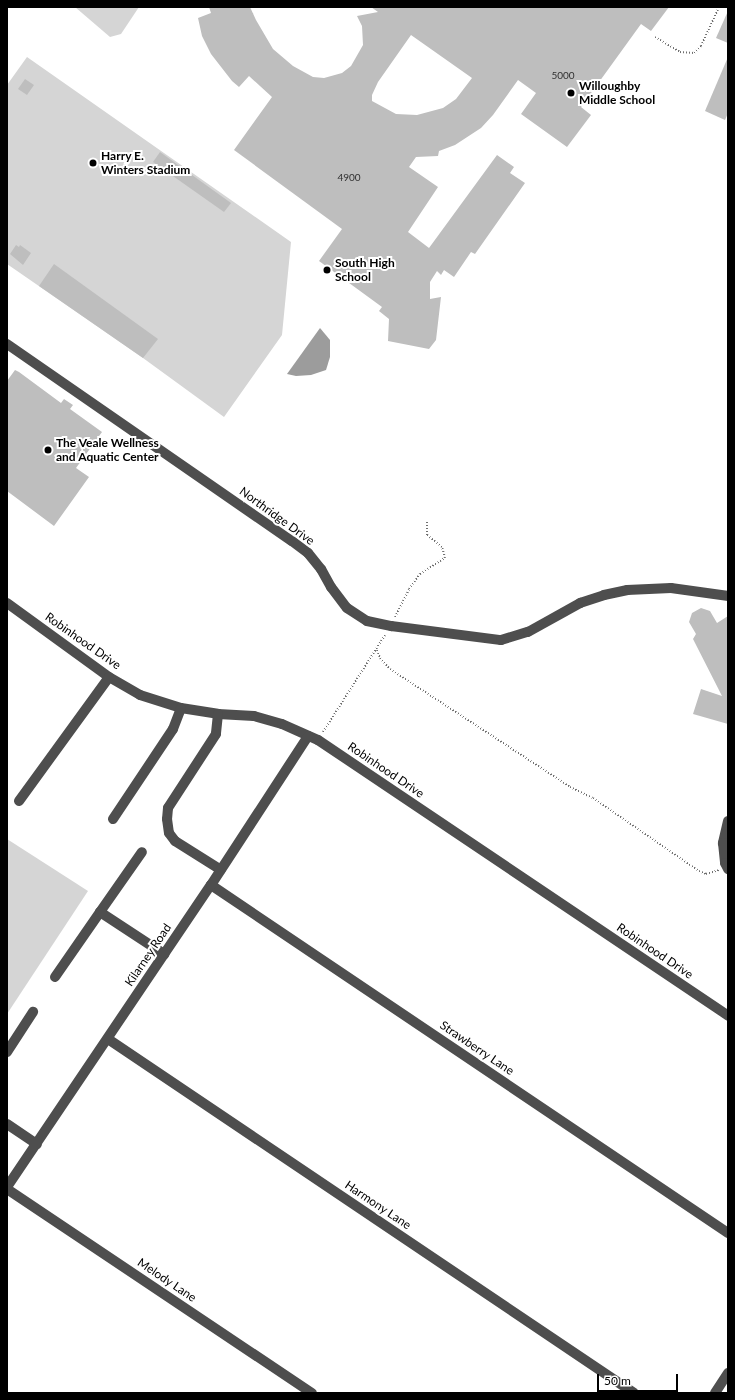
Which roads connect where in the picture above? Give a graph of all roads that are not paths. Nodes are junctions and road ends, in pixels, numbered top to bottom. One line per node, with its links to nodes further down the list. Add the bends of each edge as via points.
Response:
1 (7, 344): 2 (street, Northridge Drive, via 308,553 347,608 367,621 501,640 528,632 580,603 626,590 671,588)
2 (728, 596)
3 (7, 603): 4 (street, Robinhood Drive)
4 (109, 677): 5 (street, Robinhood Drive, via 140,695); 8 (street)
5 (181, 708): 6 (street, Robinhood Drive); 9 (street, via 173,729)
6 (218, 714): 7 (street, Robinhood Drive, via 254,716 282,724); 13 (street, via 216,734 168,808 167,820 169,833 175,841)
7 (308, 736): 13 (street, Kilarney Road); 19 (street, Robinhood Drive)
8 (19, 801)
9 (113, 819)
10 (728, 821): 12 (street, via 723,842)
11 (142, 852): 15 (street)
12 (727, 868)
13 (220, 870): 14 (street, Kilarney Road)
14 (211, 885): 16 (street, Kilarney Road); 25 (street, Strawberry Lane)
15 (100, 912): 16 (street); 17 (street)
16 (164, 954): 20 (street, Kilarney Road)
17 (55, 977)
18 (33, 1012): 21 (street)
19 (728, 1015)
20 (108, 1039): 23 (street, Kilarney Road); 28 (street, Harmony Lane)
21 (7, 1052)
22 (7, 1124): 23 (street)
23 (37, 1144): 24 (street, Kilarney Road)
24 (7, 1188): 27 (street, Melody Lane)
25 (728, 1233)
26 (728, 1373): 29 (street)
27 (312, 1393)
28 (634, 1393)
29 (715, 1393)

